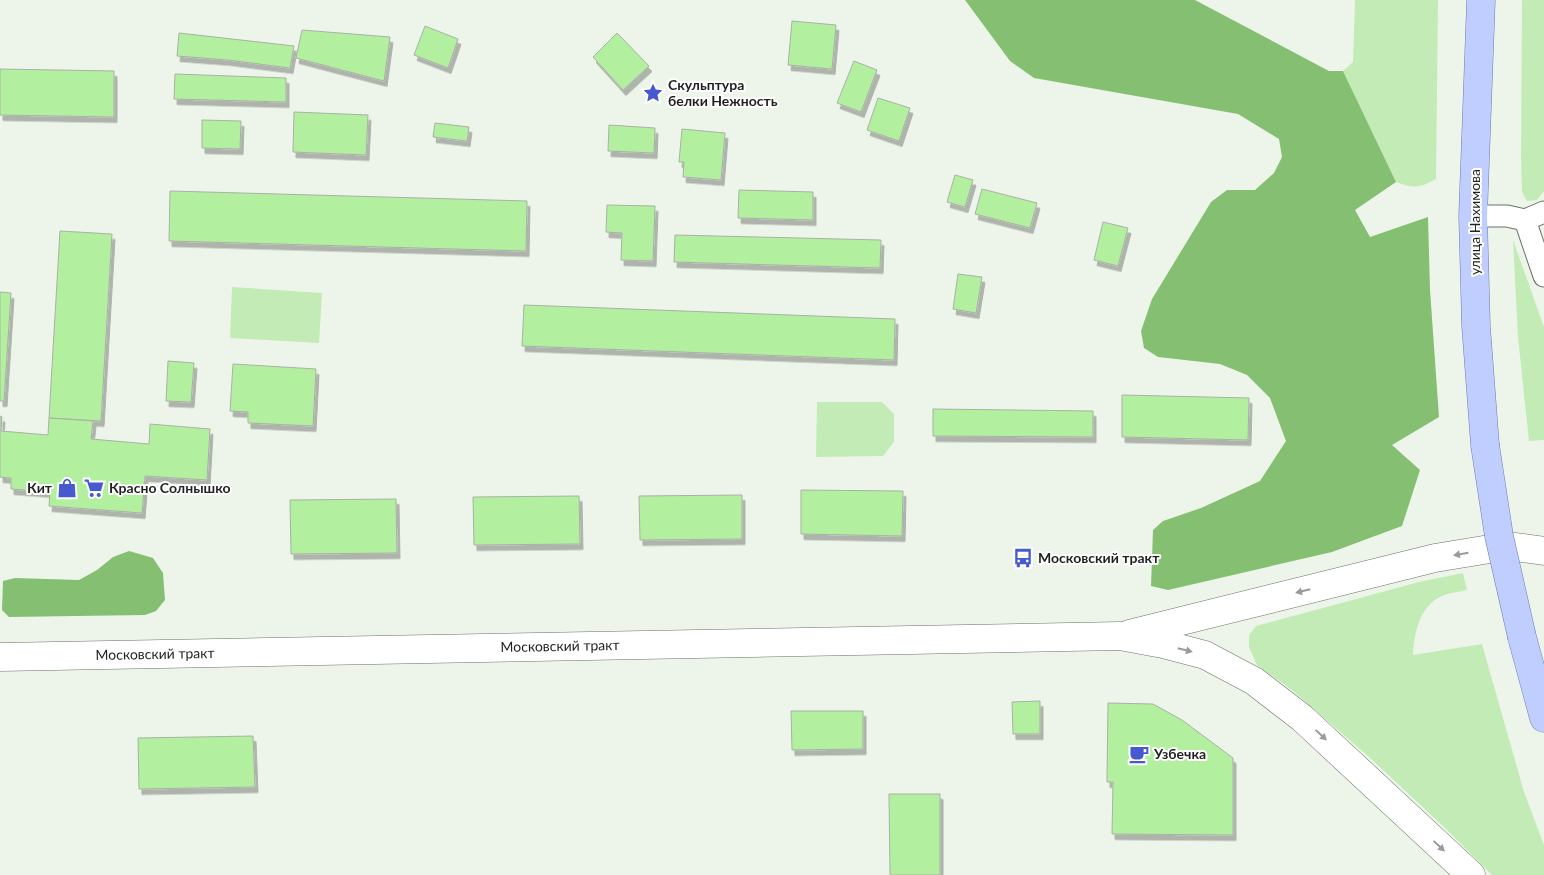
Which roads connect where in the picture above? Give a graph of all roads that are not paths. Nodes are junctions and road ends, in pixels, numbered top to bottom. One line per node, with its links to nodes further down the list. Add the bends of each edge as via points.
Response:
1 (1481, 0): 2 (main road, улица Нахимова)
2 (1473, 216): 3 (street); 8 (main road, улица Нахимова, bridge, via 1476,326 1485,445 1499,536)
3 (1534, 216): 4 (street)
4 (1544, 276)
5 (1544, 551): 6 (main road, one-way to 6, via 1508,546 1435,558)
6 (1120, 636): 7 (main road, Московский тракт); 9 (main road, one-way to 9, via 1205,655 1254,681 1302,718)
7 (0, 657)
8 (1544, 718)
9 (1471, 875)

